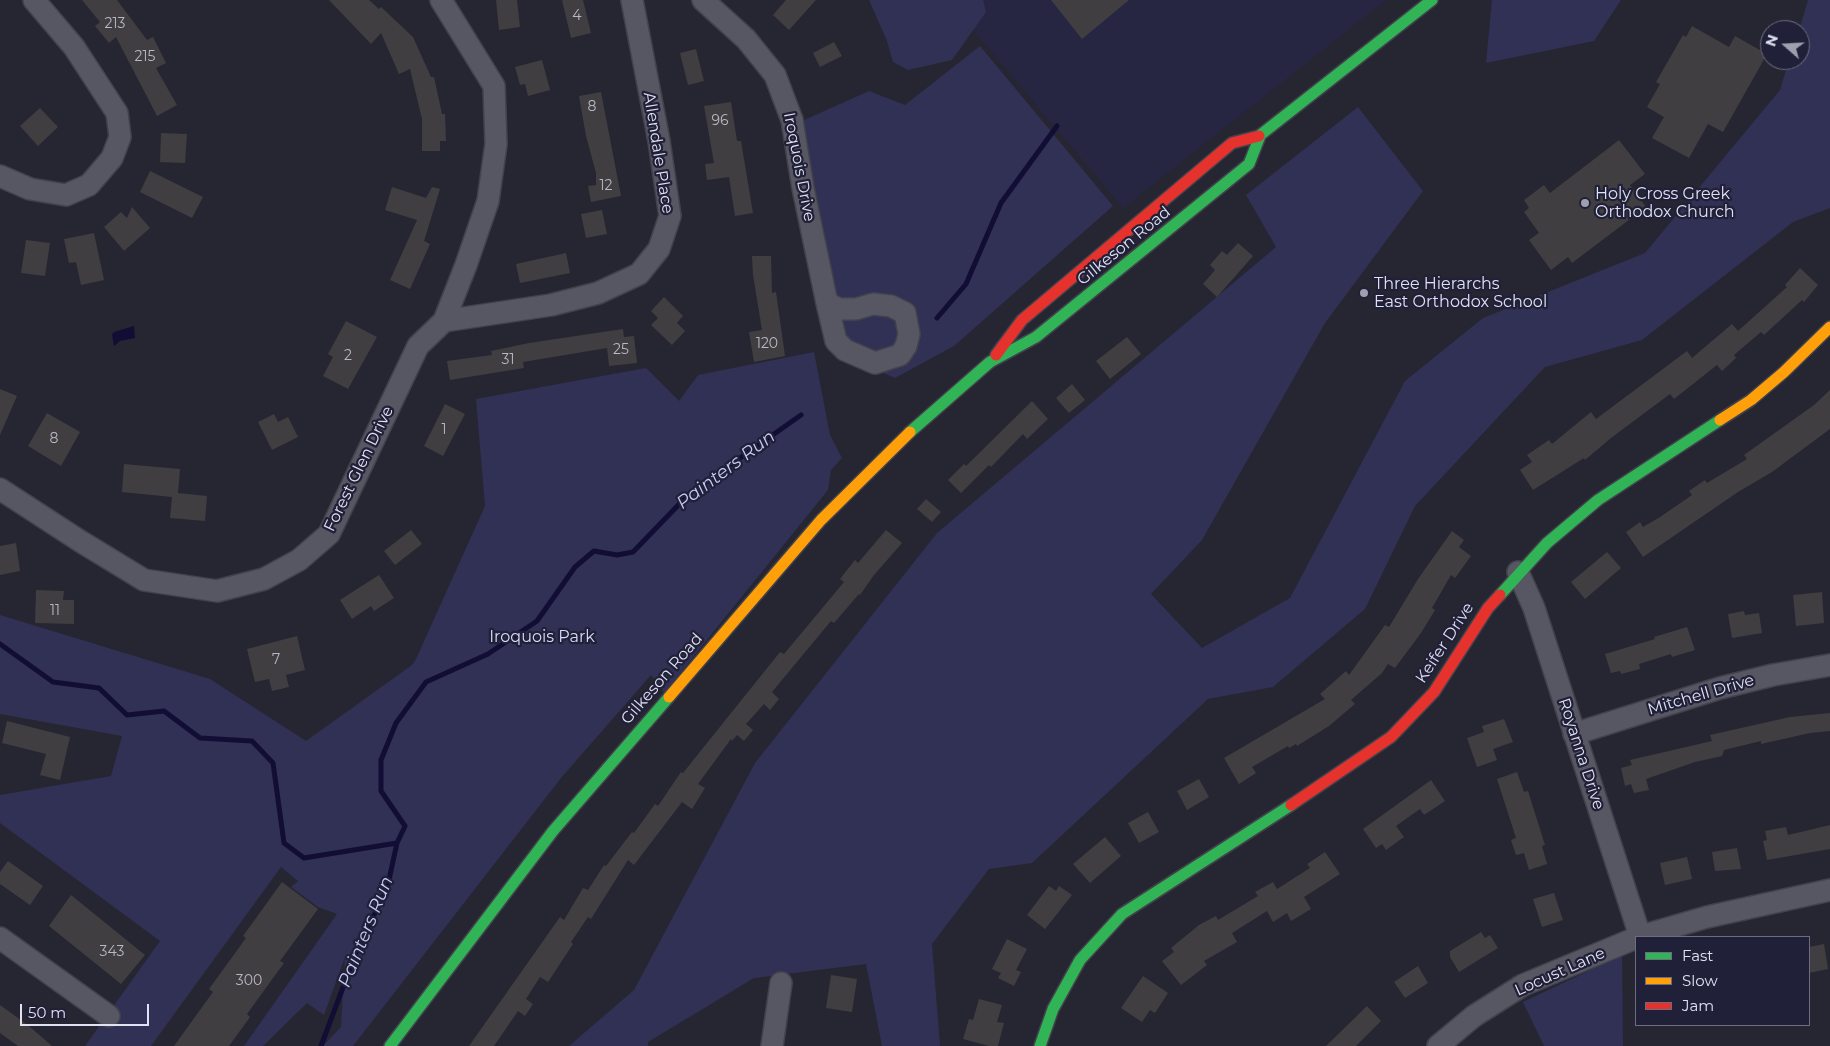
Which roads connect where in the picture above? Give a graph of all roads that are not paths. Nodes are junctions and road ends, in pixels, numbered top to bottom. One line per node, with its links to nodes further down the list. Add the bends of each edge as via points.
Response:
1 (34, 0): 7 (street, via 74,47 117,113 120,137 112,158 88,185 66,195 30,189)
2 (441, 0): 9 (street, via 494,86 496,144 488,201)
3 (703, 0): 8 (street, Iroquois Drive, via 746,39 775,75 792,120)
4 (1432, 0): 6 (street, Gilkeson Road)
5 (635, 1): 9 (street, Allendale Place, via 670,216 659,249 639,274 598,293 551,305)
6 (1260, 136): 11 (street, Gilkeson Road, via 1232,143 1107,246 1022,320); 11 (street, Gilkeson Road, via 1249,164 1242,170 1036,337)
7 (0, 176)
8 (827, 303)
9 (444, 320): 12 (street, Forest Glen Drive, via 418,346 329,534 300,560 264,579 217,591 144,580)
10 (1830, 327): 13 (street, Keifer Drive, via 1751,400 1598,500)
11 (990, 362): 23 (street, Gilkeson Road, via 918,424 815,527 553,831)
12 (0, 489)
13 (1518, 572): 15 (street, Royanna Drive, via 1534,608); 25 (street, Keifer Drive, via 1488,608 1434,692 1390,737 1332,779 1122,914 1080,960 1053,1009)
14 (1830, 665): 15 (street, Mitchell Drive, via 1720,688)
15 (1574, 734): 17 (street, Royanna Drive)
16 (1830, 890): 18 (street, Locust Lane, via 1707,917)
17 (1638, 936)
18 (1641, 936)
19 (0, 938): 22 (street)
20 (1635, 938): 26 (street, Locust Lane, via 1523,985 1474,1016)
21 (781, 983): 24 (street)
22 (109, 1016)
23 (390, 1046)
24 (772, 1046)
25 (1040, 1046)
26 (1438, 1046)

